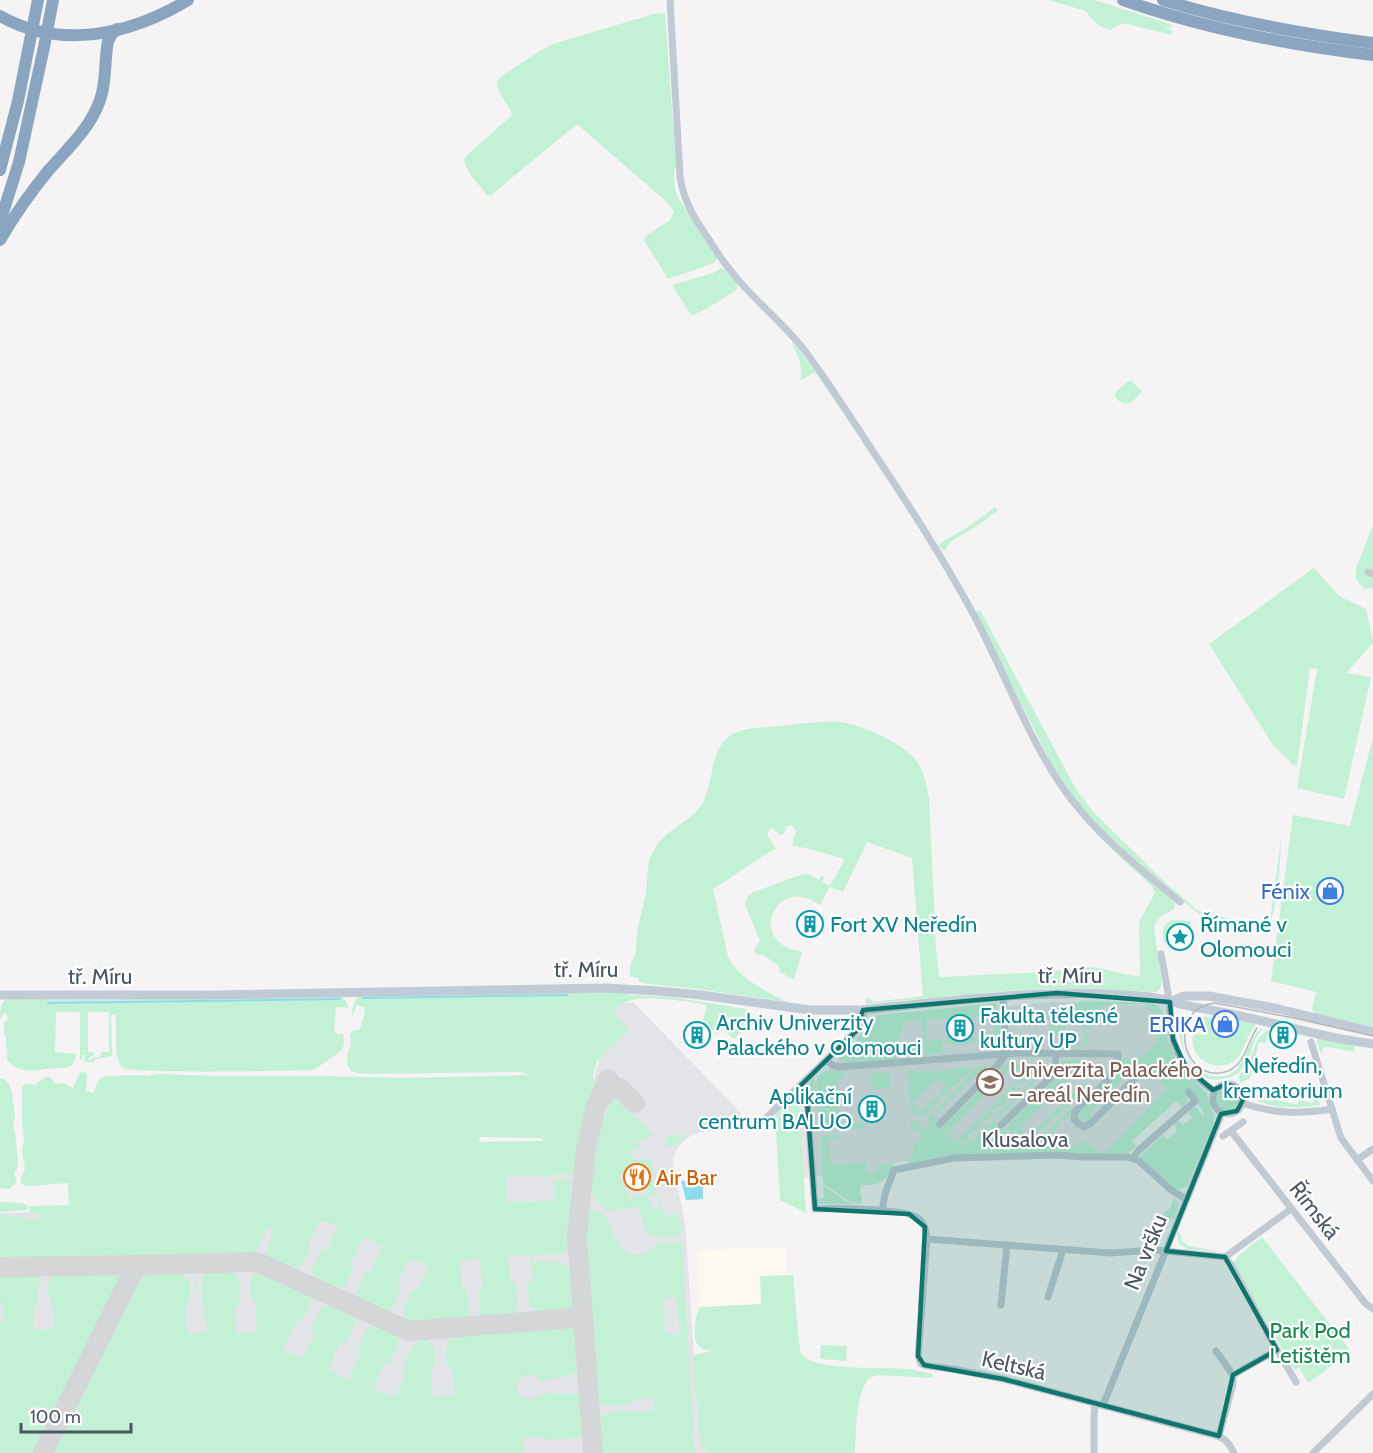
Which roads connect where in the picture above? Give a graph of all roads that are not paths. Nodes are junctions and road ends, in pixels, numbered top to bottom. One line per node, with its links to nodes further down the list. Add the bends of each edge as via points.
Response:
1 (53, 0): 12 (highway, via 19,162)
2 (188, 0): 8 (highway)
3 (669, 0): 14 (street, via 680,176 686,201 697,222 730,271 804,350 906,500 978,623 1063,789 1109,840)
4 (1123, 0): 10 (highway, via 1257,36)
5 (1163, 0): 9 (highway, via 1257,24)
6 (37, 5): 11 (highway)
7 (0, 16): 8 (highway, via 30,30 53,35 88,35)
8 (117, 29): 13 (highway, via 108,41 104,89 93,115 29,195)
9 (1373, 43)
10 (1373, 55)
11 (0, 170)
12 (0, 222)
13 (0, 240)
14 (1180, 902)
15 (1161, 954): 18 (street)
16 (0, 996): 19 (main road, tř. Míru, via 606,988 810,1010)
17 (1003, 996): 18 (main road, tř. Míru, via 1098,994); 19 (main road, tř. Míru); 24 (street)
18 (1170, 1002): 20 (main road, tř. Míru, via 1181,996 1209,996); 22 (main road, tř. Míru); 28 (street, via 1173,1039 1181,1059 1192,1074)
19 (863, 1010): 25 (street, via 862,1024)
20 (1373, 1032)
21 (1311, 1042): 31 (street)
22 (1373, 1044)
23 (1056, 1053): 24 (street); 26 (street, via 1118,1054 1113,1074 1076,1112 1074,1119 1084,1127); 36 (street, via 1051,1077)
24 (1005, 1054): 25 (street, via 840,1067); 35 (street)
25 (826, 1061): 27 (street)
26 (1138, 1075)
27 (798, 1088): 34 (street, via 766,1118); 45 (street, via 807,1100 814,1209)
28 (1215, 1091): 30 (street, via 1223,1085 1234,1085 1240,1090); 32 (street, via 1214,1105)
29 (1189, 1092): 40 (street, via 1195,1101)
30 (1242, 1103): 31 (street, via 1288,1113); 32 (street, via 1234,1113)
31 (1332, 1109): 41 (street, via 1341,1138)
32 (1222, 1113): 43 (street, Na vršku)
33 (1243, 1122): 37 (street)
34 (755, 1123)
35 (940, 1124)
36 (1002, 1125)
37 (1231, 1131): 38 (street); 44 (street, Římská)
38 (1223, 1136)
39 (1373, 1149): 41 (street)
40 (1133, 1158): 43 (street); 45 (street, Klusalova, via 954,1158 896,1169)
41 (1357, 1160): 42 (street)
42 (1373, 1181)
43 (1186, 1199): 49 (street, Na vršku)
44 (1291, 1209): 50 (street); 53 (street, Římská)
45 (882, 1211): 46 (street, via 916,1217 923,1223)
46 (927, 1239): 47 (street); 59 (street, Keltská, via 918,1359 921,1364 1003,1379)
47 (1007, 1245): 48 (street); 52 (street)
48 (1063, 1250): 49 (street); 51 (street)
49 (1166, 1251): 50 (street); 60 (street, Na vršku)
50 (1225, 1257): 54 (street)
51 (1048, 1297)
52 (1001, 1305)
53 (1373, 1309)
54 (1277, 1350): 56 (street); 57 (street)
55 (1216, 1351): 56 (street)
56 (1233, 1375): 61 (street)
57 (1296, 1382)
58 (1373, 1394): 64 (street)
59 (1095, 1404): 60 (street, Keltská); 62 (street)
60 (1103, 1406): 61 (street, Keltská)
61 (1219, 1436): 63 (street)
62 (1094, 1453)
63 (1234, 1453)
64 (1313, 1453)

